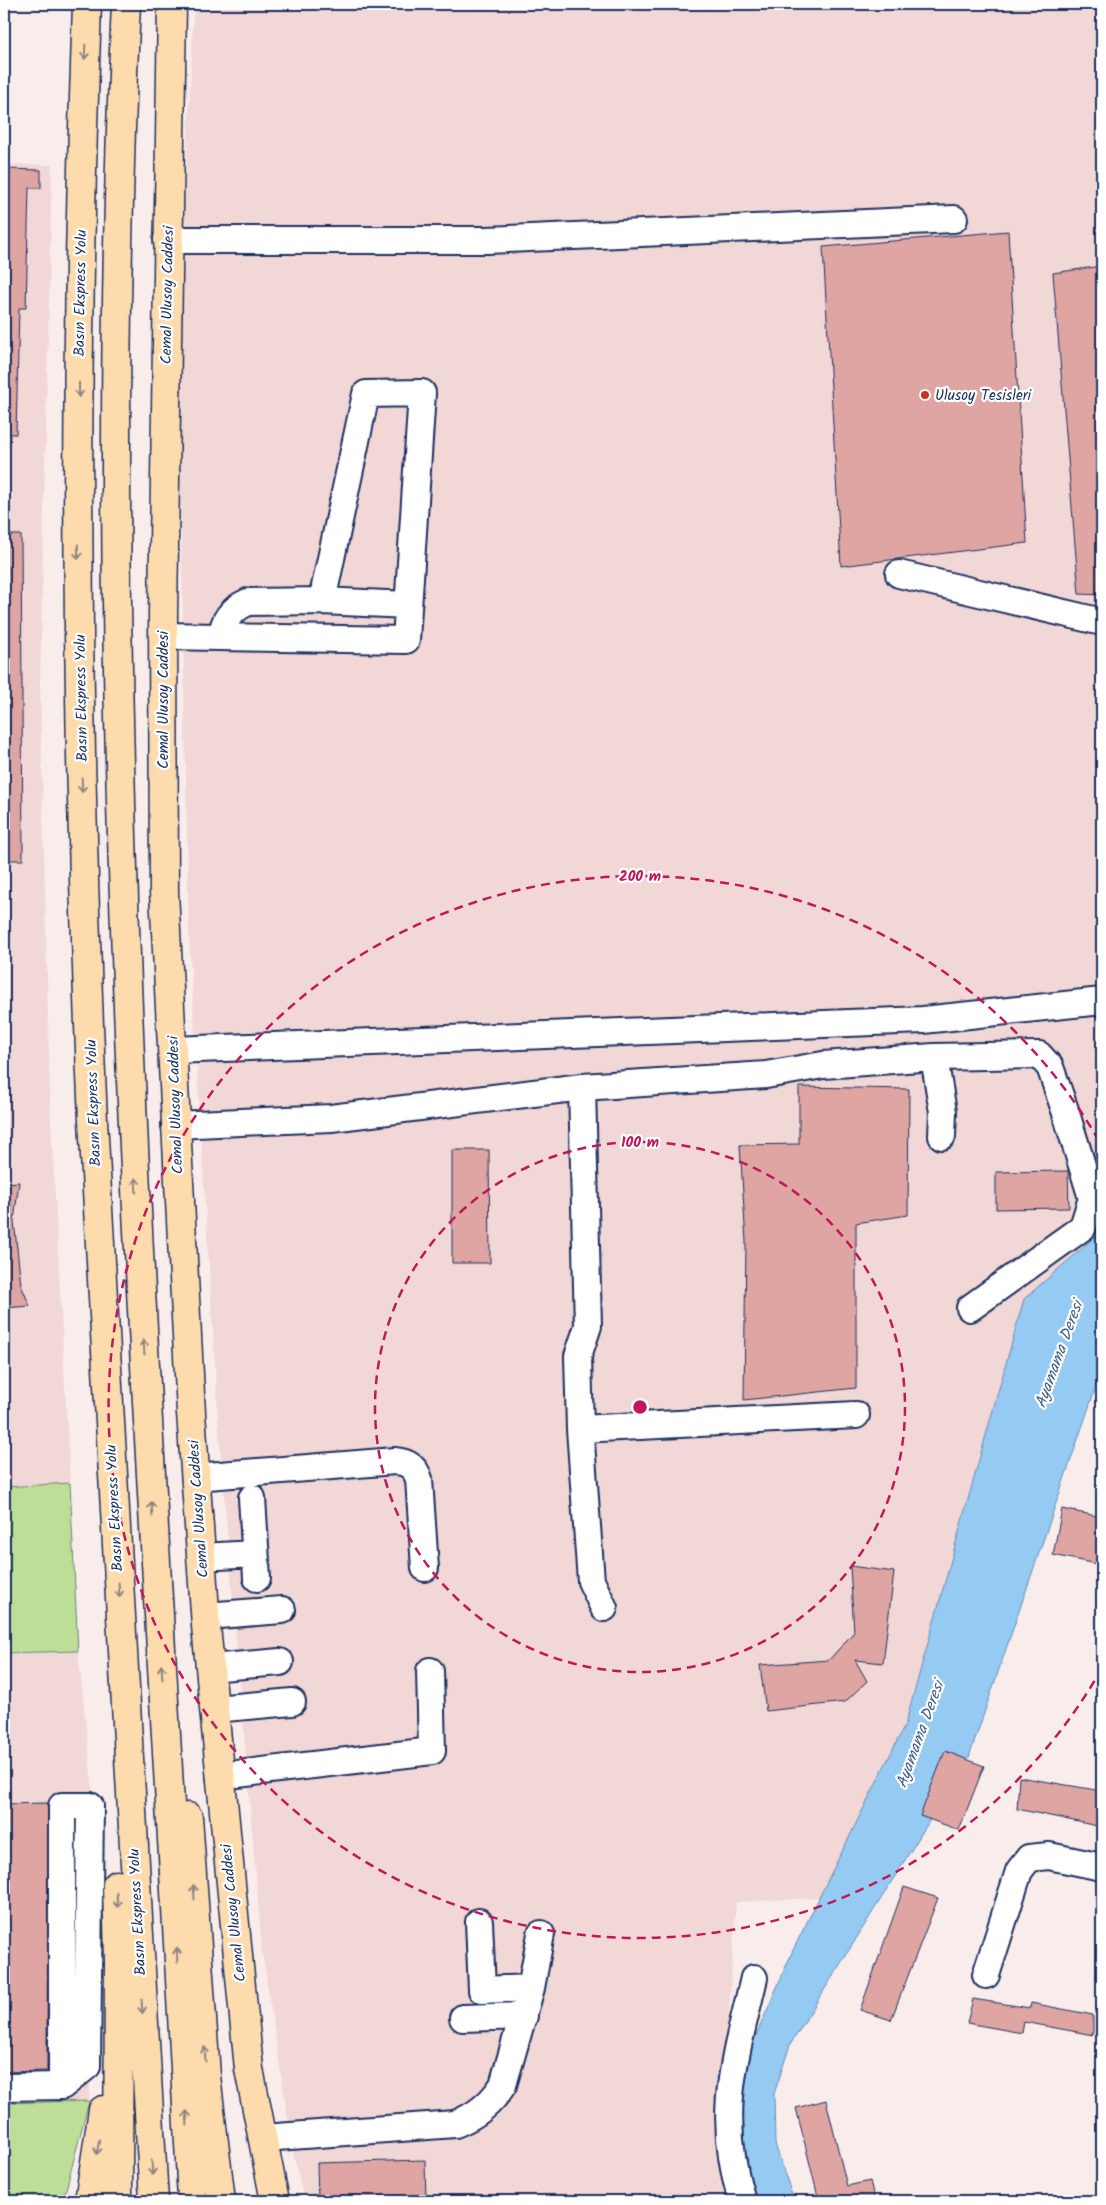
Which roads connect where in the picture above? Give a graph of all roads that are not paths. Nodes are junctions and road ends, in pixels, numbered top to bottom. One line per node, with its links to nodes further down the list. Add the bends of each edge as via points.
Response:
1 (87, 4): 30 (main road, Basın Ekspress Yolu, one-way to 30, via 79,323 81,774 93,1119)
2 (126, 4): 36 (main road, one-way to 2, via 137,1212 120,808 116,497 118,250)
3 (172, 4): 5 (main road, Cemal Ulusoy Caddesi)
4 (954, 219): 5 (street, via 487,240)
5 (167, 240): 10 (main road, Cemal Ulusoy Caddesi)
6 (899, 574): 9 (street)
7 (322, 601): 8 (street); 8 (street, via 366,394 422,393); 11 (street, via 248,602 228,617)
8 (408, 605): 11 (street, via 406,640)
9 (1102, 622)
10 (163, 636): 11 (street); 14 (main road, Cemal Ulusoy Caddesi, via 164,892)
11 (222, 637)
12 (1102, 1001): 13 (street, via 924,1020)
13 (820, 1024): 14 (street); 16 (street)
14 (173, 1050): 18 (main road, Cemal Ulusoy Caddesi)
15 (934, 1057): 16 (street); 19 (street, via 943,1112); 20 (street, via 1039,1056 1050,1067 1092,1198 1082,1227)
16 (823, 1065): 17 (street, via 766,1074)
17 (582, 1087): 18 (street, via 331,1118); 22 (street, via 588,1326 578,1356)
18 (175, 1125): 23 (main road, Cemal Ulusoy Caddesi)
19 (942, 1136)
20 (970, 1308)
21 (856, 1416): 22 (street)
22 (580, 1429): 27 (street, via 591,1581)
23 (196, 1477): 25 (main road, Cemal Ulusoy Caddesi); 26 (street, via 402,1461 414,1468 419,1480)
24 (252, 1498): 25 (street, via 256,1566)
25 (201, 1557): 29 (main road, Cemal Ulusoy Caddesi)
26 (425, 1568)
27 (604, 1608)
28 (282, 1610): 29 (street)
29 (206, 1616): 32 (main road, Cemal Ulusoy Caddesi)
30 (121, 1642): 41 (main road, one-way to 41, via 112,1679); 53 (main road, Basın Ekspress Yolu, one-way to 53)
31 (280, 1662): 32 (street)
32 (210, 1668): 35 (main road, Cemal Ulusoy Caddesi)
33 (430, 1671): 37 (street, via 432,1751)
34 (292, 1702): 35 (street)
35 (214, 1708): 37 (main road, Cemal Ulusoy Caddesi)
36 (165, 1720): 49 (main road, one-way to 36, via 189,1822 183,1782); 54 (main road, one-way to 36)
37 (220, 1776): 50 (main road, Cemal Ulusoy Caddesi, via 249,2069)
38 (1102, 1866): 42 (street, via 1049,1856 1029,1858 1018,1871)
39 (479, 1922): 44 (street, via 482,1990)
40 (541, 1934): 44 (street)
41 (119, 1959): 51 (main road, one-way to 51, via 108,2072); 52 (main road)
42 (986, 1976)
43 (754, 1978): 58 (street, via 733,2069 728,2111 730,2153)
44 (531, 1988): 45 (street)
45 (524, 2016): 46 (street); 50 (street, via 503,2085 486,2106 466,2120 455,2124)
46 (463, 2018)
47 (62, 2086): 47 (street, via 62,1806 90,1806 86,2066); 48 (street)
48 (4, 2087)
49 (213, 2137): 55 (main road); 56 (main road)
50 (263, 2138): 57 (main road, Cemal Ulusoy Caddesi)
51 (89, 2201)
52 (118, 2201)
53 (154, 2201)
54 (192, 2201)
55 (221, 2201)
56 (226, 2201)
57 (275, 2201)
58 (742, 2201)

